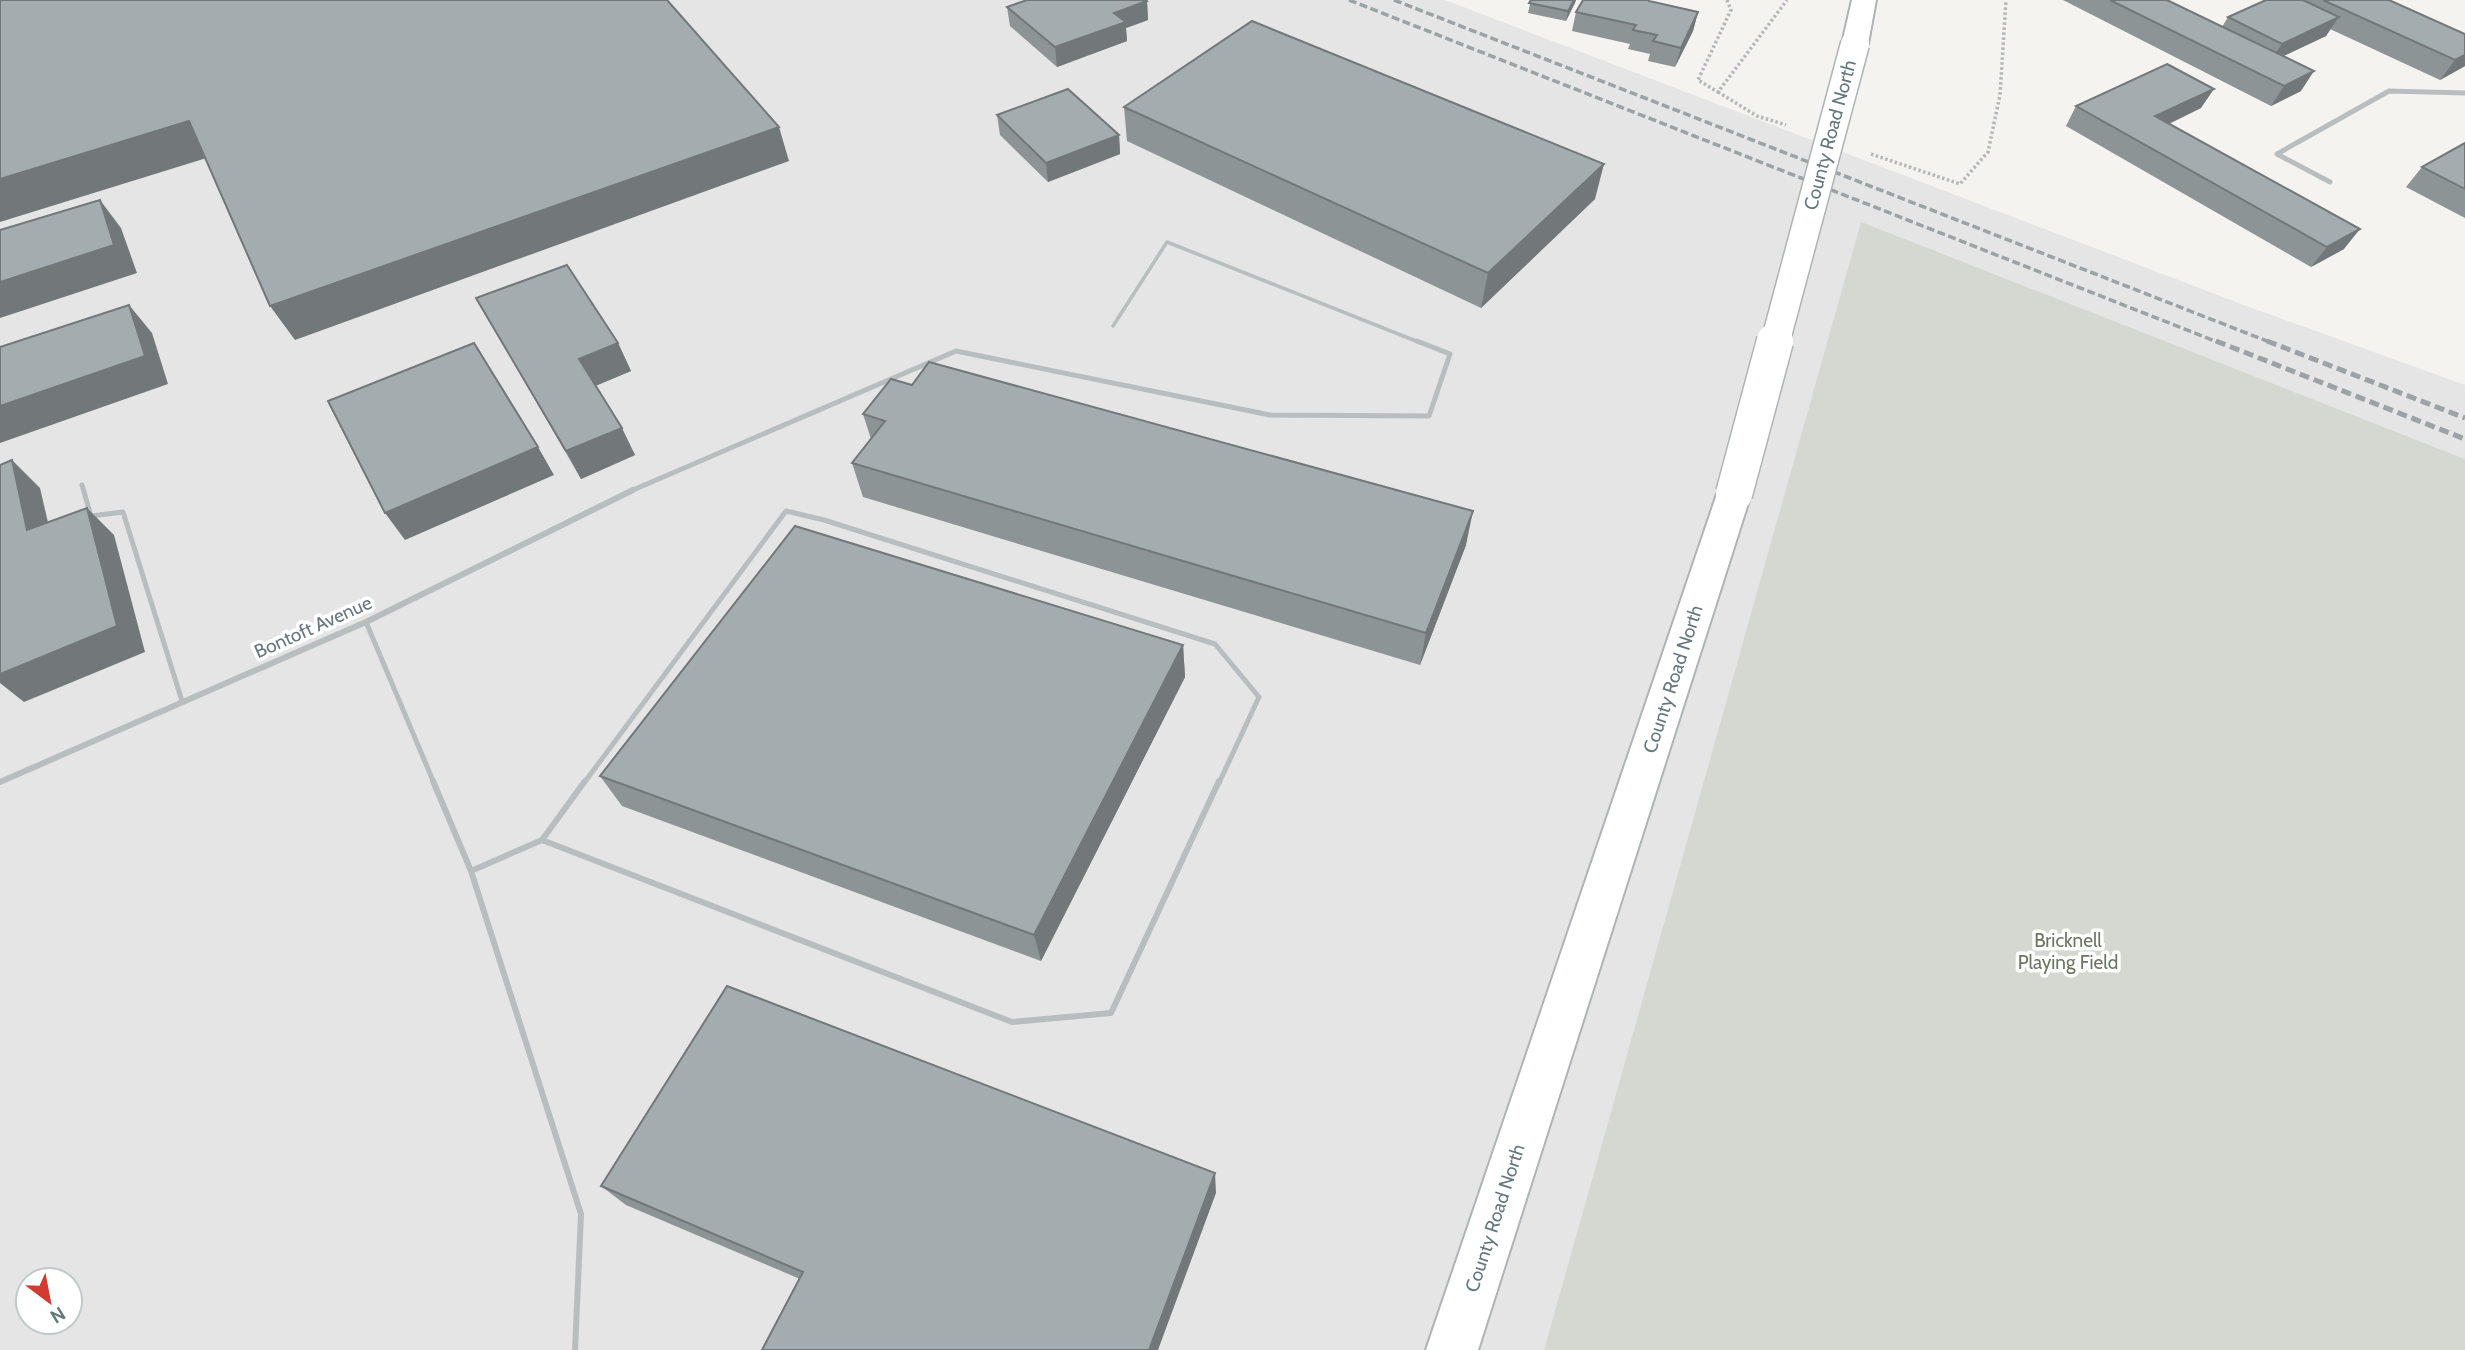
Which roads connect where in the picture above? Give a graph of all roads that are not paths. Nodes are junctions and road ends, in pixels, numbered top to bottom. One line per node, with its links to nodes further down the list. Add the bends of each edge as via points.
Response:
1 (1864, 0): 13 (street, County Road North, bridge, via 1734,494)
2 (2465, 93): 3 (street, via 2389,91 2277,153)
3 (2330, 182)
4 (1113, 327): 6 (lane, via 1167,242 1450,354 1429,416 1403,416 1270,415 956,351)
5 (82, 485): 8 (lane, via 91,516 123,512)
6 (633, 490): 7 (street, Bontoft Avenue)
7 (366, 622): 8 (street, Bontoft Avenue); 11 (lane)
8 (183, 701): 9 (street, Bontoft Avenue)
9 (0, 782)
10 (542, 840): 10 (lane, via 1012,1022 1111,1013 1259,698 1215,644 786,511); 11 (lane)
11 (471, 871): 12 (lane, via 581,1214)
12 (575, 1350)
13 (1452, 1350)

